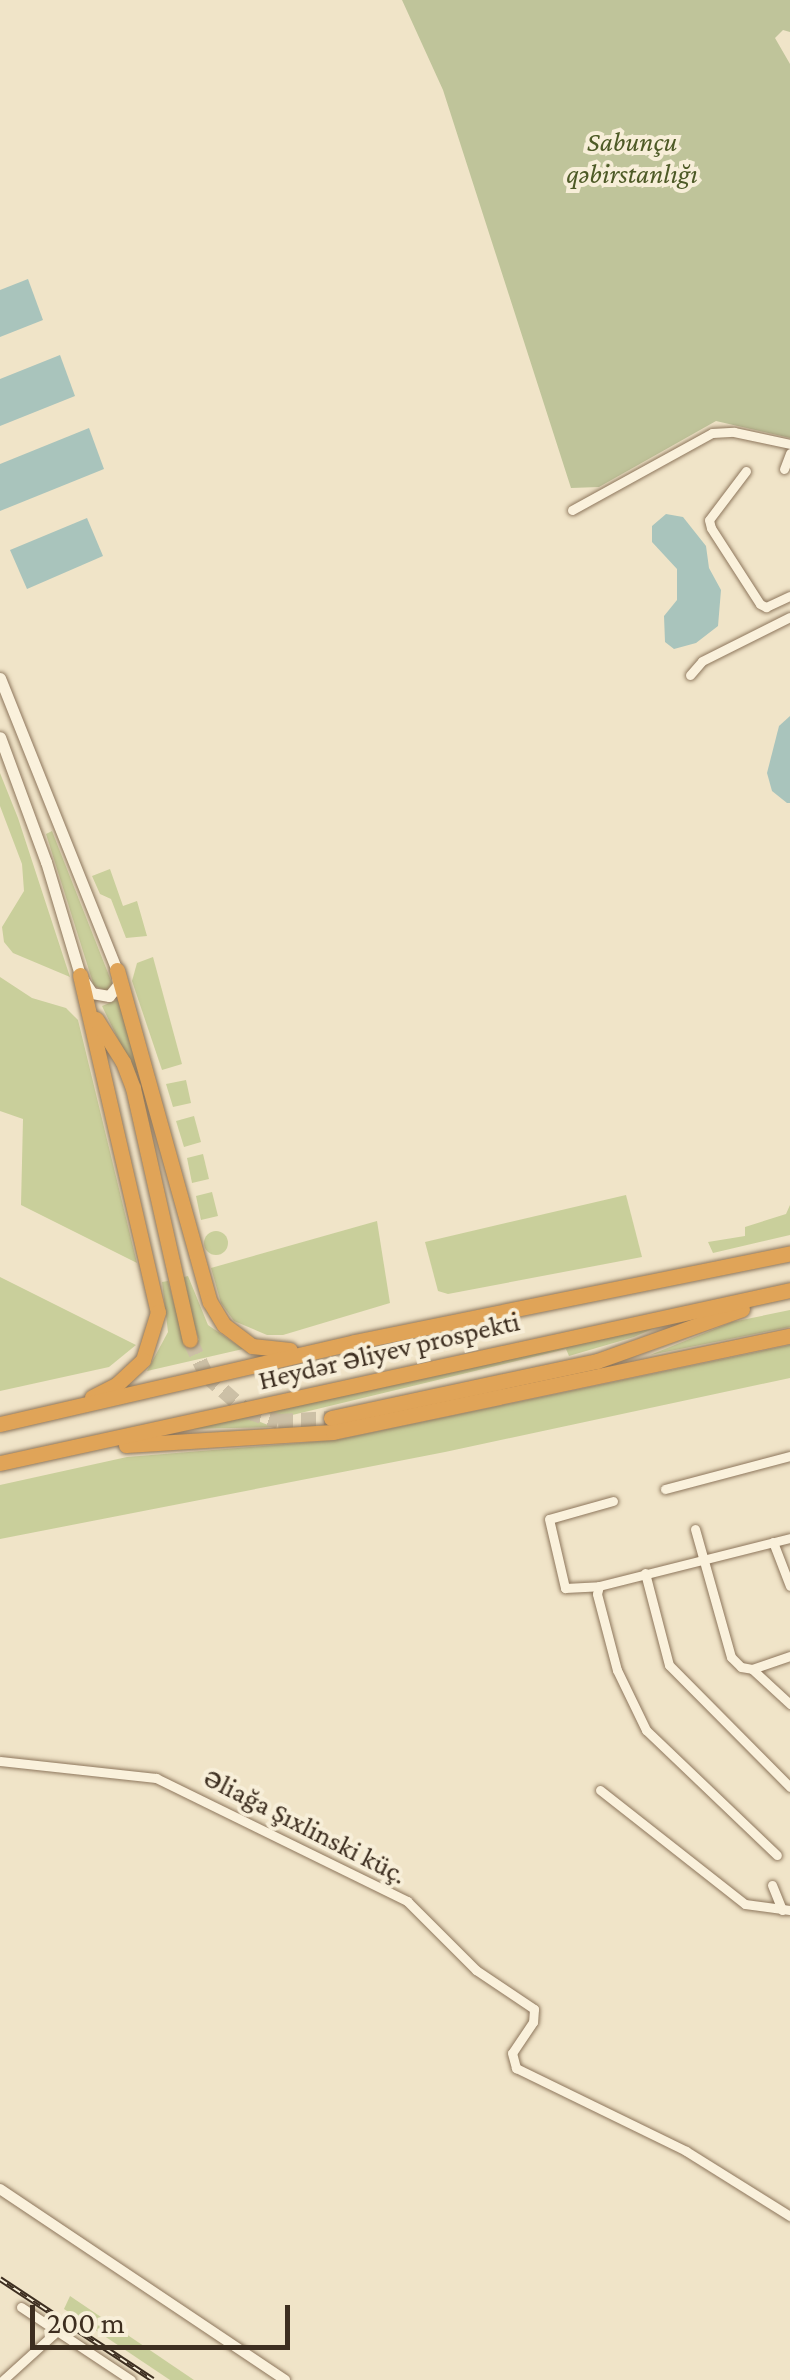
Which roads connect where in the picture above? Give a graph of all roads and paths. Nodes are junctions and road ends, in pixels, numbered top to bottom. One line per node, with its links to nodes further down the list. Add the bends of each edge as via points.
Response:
1 (790, 444): 5 (street, via 718,432)
2 (790, 453): 3 (street)
3 (784, 469)
4 (746, 471): 6 (street, via 710,520 711,528 760,604)
5 (572, 510)
6 (790, 596)
7 (790, 617): 8 (street, via 702,661)
8 (690, 675)
9 (0, 678): 11 (main road)
10 (0, 737): 12 (main road)
11 (117, 970): 12 (main road, via 116,990 104,998); 18 (highway, via 198,1271 217,1315 236,1336 265,1350)
12 (80, 975): 13 (highway)
13 (91, 1011): 17 (highway, via 128,1072); 19 (highway, via 158,1312 143,1360 116,1384)
14 (790, 1252): 18 (highway, Heydər Əliyev prospekti)
15 (790, 1291): 20 (highway, via 597,1361); 22 (highway, Heydər Əliyev prospekti)
16 (790, 1336): 22 (highway, via 334,1432 170,1439)
17 (190, 1340)
18 (354, 1342): 19 (highway, Heydər Əliyev prospekti)
19 (32, 1418): 21 (highway, Heydər Əliyev prospekti)
20 (332, 1418)
21 (0, 1424)
22 (33, 1456): 24 (highway, Heydər Əliyev prospekti)
23 (790, 1456): 25 (street)
24 (0, 1463)
25 (665, 1489)
26 (613, 1501): 32 (street, via 548,1522 562,1586)
27 (696, 1529): 30 (street)
28 (790, 1538): 29 (street)
29 (773, 1542): 30 (street); 33 (street)
30 (703, 1559): 31 (street); 35 (street, via 731,1657)
31 (645, 1574): 32 (street); 38 (street, via 669,1665)
32 (599, 1586): 40 (street, via 617,1670 646,1730)
33 (790, 1586)
34 (790, 1656): 35 (street)
35 (752, 1669): 36 (street)
36 (790, 1704)
37 (0, 1762): 44 (street, Əliağa Şıxlinski küç., via 156,1778 407,1902 476,1970 534,2009 512,2053 516,2068 686,2151)
38 (790, 1787)
39 (600, 1790): 42 (street, via 736,1898)
40 (777, 1855)
41 (772, 1885): 42 (street)
42 (786, 1910)
43 (0, 2190): 49 (street)
44 (790, 2216)
45 (21, 2307): 46 (street)
46 (57, 2331): 47 (street); 48 (street)
47 (2, 2380)
48 (130, 2380)
49 (285, 2380)

